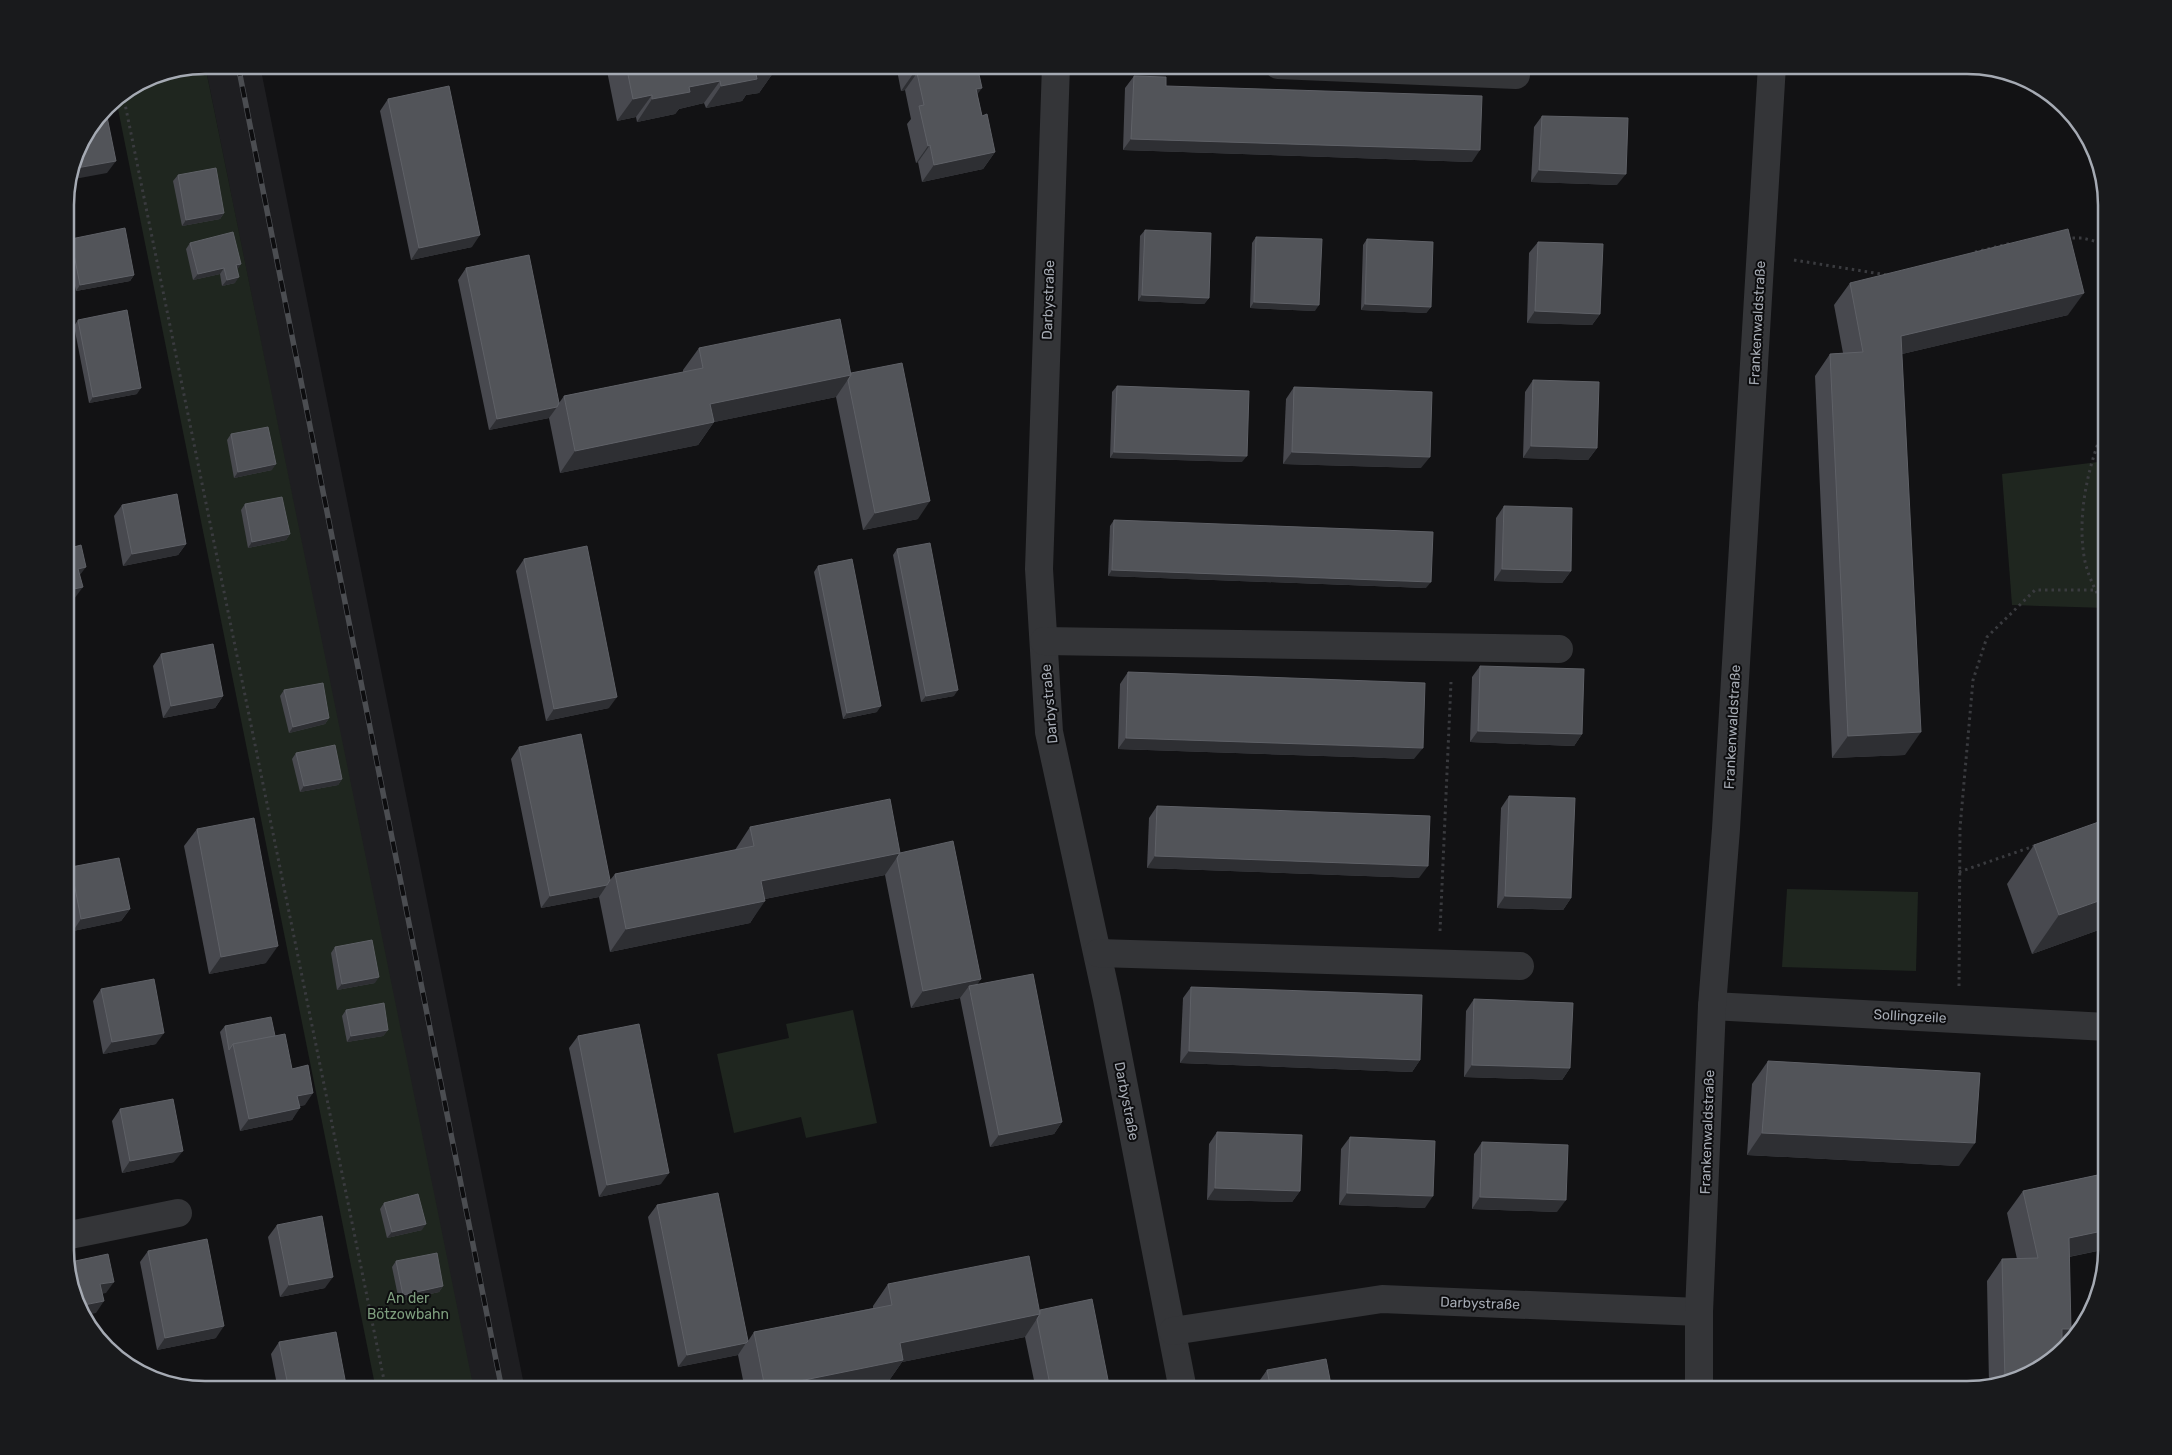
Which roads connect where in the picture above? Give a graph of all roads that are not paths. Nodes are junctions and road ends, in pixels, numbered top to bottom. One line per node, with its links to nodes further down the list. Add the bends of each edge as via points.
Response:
1 (1056, 74): 5 (street, Darbystraße, via 1038,569)
2 (1492, 74): 4 (street)
3 (1771, 74): 9 (street, Frankenwaldstraße, via 1726,829)
4 (1516, 75)
5 (1044, 641): 6 (street); 7 (street, Darbystraße, via 1049,732)
6 (1559, 649)
7 (1098, 953): 8 (street); 14 (street, Darbystraße)
8 (1520, 966)
9 (1712, 1006): 10 (street, Sollingzeile); 13 (street, Frankenwaldstraße)
10 (2098, 1027)
11 (178, 1213): 12 (street)
12 (74, 1234)
13 (1699, 1312): 14 (street, Darbystraße, via 1382,1299); 16 (street, Frankenwaldstraße)
14 (1173, 1331): 15 (street, Darbystraße)
15 (1182, 1381)
16 (1700, 1381)

